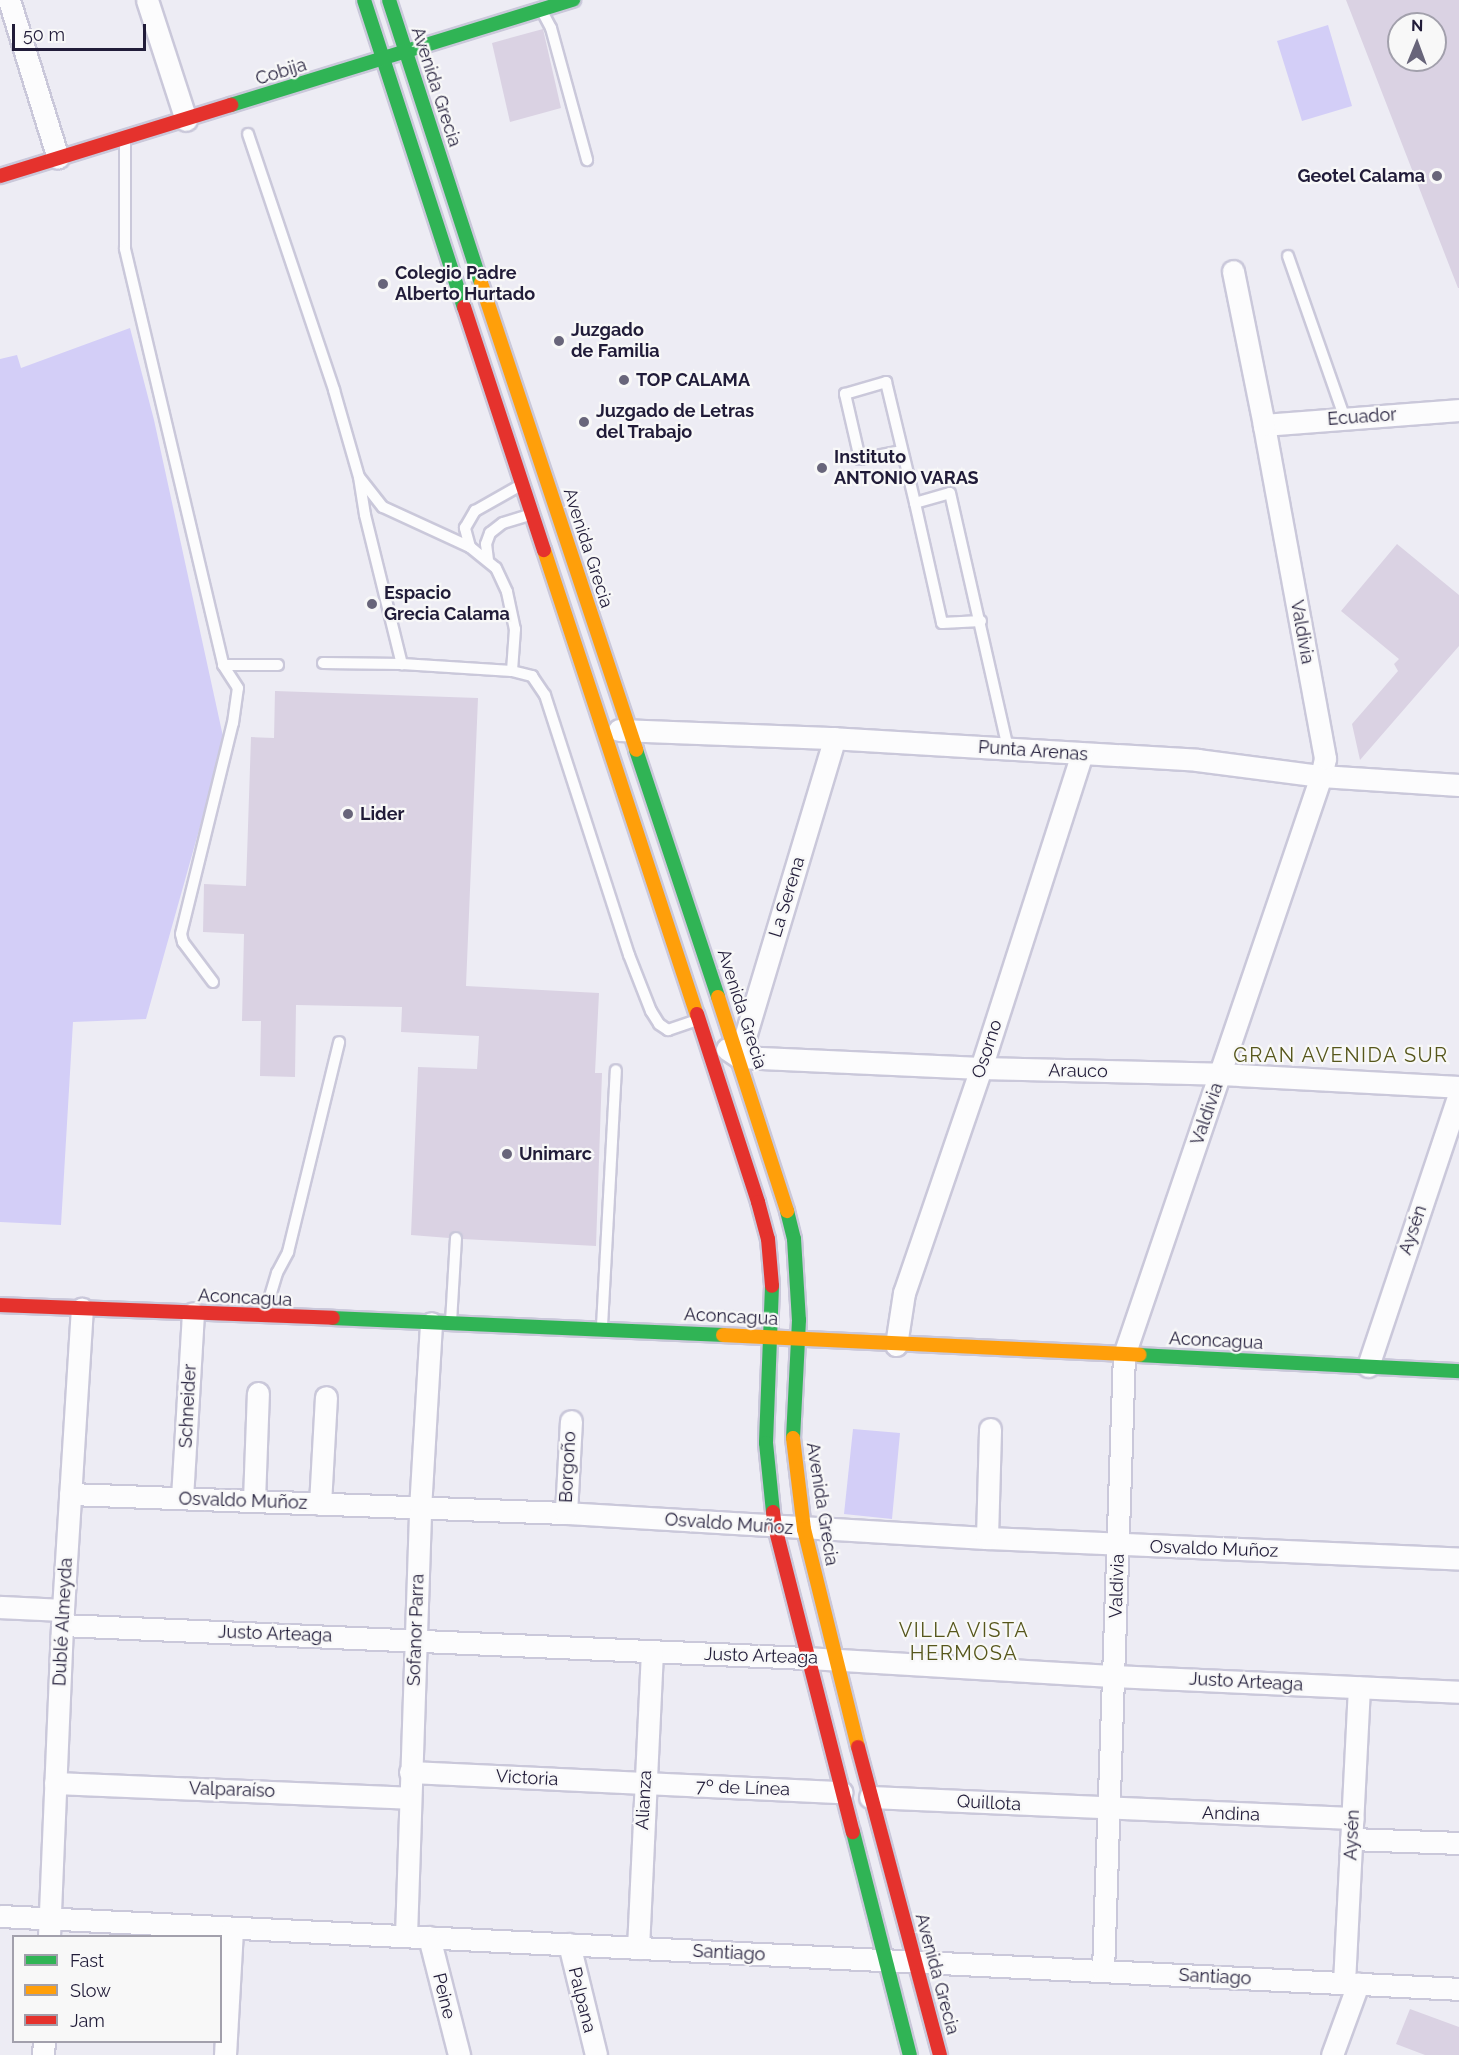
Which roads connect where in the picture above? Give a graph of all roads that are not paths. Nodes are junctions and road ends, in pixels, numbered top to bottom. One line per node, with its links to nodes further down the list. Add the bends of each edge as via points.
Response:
1 (9, 0): 7 (street)
2 (147, 0): 10 (street)
3 (364, 0): 9 (main road)
4 (389, 0): 8 (main road, Avenida Grecia)
5 (573, 0): 6 (main road, Cobija)
6 (540, 5): 8 (main road, Cobija); 14 (lane, via 551,28)
7 (8, 27): 13 (street)
8 (405, 52): 9 (main road, Cobija); 35 (main road, Avenida Grecia)
9 (381, 59): 10 (main road, Cobija); 23 (main road)
10 (186, 120): 12 (main road, Cobija)
11 (248, 134): 22 (lane, via 334,390)
12 (125, 138): 13 (main road, Cobija); 31 (lane, via 125,249)
13 (58, 158): 15 (main road, Cobija)
14 (586, 160)
15 (0, 176)
16 (1288, 256): 19 (lane)
17 (1233, 271): 20 (street, Valdivia)
18 (1459, 410): 19 (street, Ecuador)
19 (1345, 419): 20 (street, Ecuador)
20 (1264, 425): 39 (street, Valdivia, via 1325,758)
21 (902, 451): 21 (lane, via 860,459 845,394 886,382); 24 (lane)
22 (359, 477): 26 (lane, via 383,507); 30 (lane)
23 (522, 484): 25 (main road); 26 (lane, via 475,511 465,528)
24 (915, 503): 28 (lane, via 942,623); 28 (lane, via 950,493)
25 (533, 514): 27 (lane, via 503,523 490,533 486,544); 34 (main road)
26 (470, 548): 27 (lane)
27 (488, 560): 33 (lane, via 502,579 511,608 515,629)
28 (981, 621): 37 (lane)
29 (323, 663): 30 (lane)
30 (402, 664): 33 (lane)
31 (223, 665): 32 (lane); 41 (lane, via 238,688 233,723 181,934 189,952)
32 (278, 665)
33 (512, 670): 42 (lane, via 532,676 545,695 629,955 651,1011 668,1030)
34 (606, 730): 35 (street, Punta Arenas); 42 (main road)
35 (630, 730): 36 (street, Punta Arenas); 44 (main road, Avenida Grecia)
36 (835, 738): 37 (street, Punta Arenas); 44 (street, La Serena)
37 (1008, 749): 38 (street, Punta Arenas)
38 (1082, 754): 39 (street, Punta Arenas, via 1197,760); 45 (street, Osorno)
39 (1321, 776): 40 (street, Punta Arenas); 47 (street, Valdivia)
40 (1459, 785)
41 (213, 982)
42 (702, 1026): 44 (street); 57 (main road, via 768,1239)
43 (339, 1042): 54 (lane, via 288,1252 277,1273)
44 (739, 1057): 45 (street, Arauco); 58 (main road, Avenida Grecia, via 794,1239)
45 (981, 1068): 47 (street, Arauco); 59 (street, Osorno, via 904,1293)
46 (616, 1070): 56 (lane)
47 (1221, 1074): 48 (street, Arauco); 60 (street, Valdivia)
48 (1459, 1087)
49 (1459, 1094): 61 (street, Aysén)
50 (456, 1238): 55 (lane)
51 (0, 1305): 52 (main road, Aconcagua)
52 (82, 1308): 53 (main road, Aconcagua); 67 (street, Dublé Almeyda)
53 (194, 1313): 54 (main road, Aconcagua); 68 (street, Schneider)
54 (264, 1317): 55 (main road, Aconcagua)
55 (441, 1323): 56 (main road, Aconcagua); 71 (street, Sofanor Parra)
56 (602, 1329): 57 (main road, Aconcagua)
57 (772, 1337): 58 (main road, Aconcagua); 73 (main road, via 766,1443)
58 (798, 1340): 59 (main road, Aconcagua); 74 (main road, Avenida Grecia, via 793,1444)
59 (896, 1345): 60 (main road, Aconcagua)
60 (1124, 1355): 61 (main road, Aconcagua); 76 (street, Valdivia)
61 (1368, 1366): 62 (main road, Aconcagua)
62 (1459, 1371)
63 (258, 1393): 69 (street)
64 (326, 1396): 70 (street)
65 (571, 1421): 72 (street, Borgoño)
66 (990, 1429): 75 (street)
67 (70, 1494): 68 (street, Osvaldo Muñoz); 79 (street, Dublé Almeyda)
68 (182, 1498): 69 (street, Osvaldo Muñoz)
69 (254, 1500): 70 (street, Osvaldo Muñoz)
70 (320, 1504): 71 (street, Osvaldo Muñoz)
71 (420, 1509): 72 (street, Osvaldo Muñoz); 80 (street, Sofanor Parra)
72 (566, 1513): 73 (street, Osvaldo Muñoz)
73 (775, 1527): 74 (street, Osvaldo Muñoz); 82 (main road)
74 (804, 1529): 75 (street, Osvaldo Muñoz); 83 (main road, Avenida Grecia)
75 (987, 1538): 76 (street, Osvaldo Muñoz)
76 (1118, 1545): 77 (street, Osvaldo Muñoz); 84 (street, Valdivia)
77 (1459, 1559)
78 (0, 1607): 79 (street, Justo Arteaga)
79 (62, 1617): 80 (street, Justo Arteaga); 88 (street, Dublé Almeyda)
80 (416, 1640): 81 (street, Justo Arteaga); 87 (street, Sofanor Parra)
81 (652, 1652): 82 (street, Justo Arteaga); 89 (street, Alianza)
82 (807, 1658): 83 (street, Justo Arteaga); 90 (main road)
83 (835, 1660): 84 (street, Justo Arteaga); 92 (main road, Avenida Grecia)
84 (1113, 1676): 85 (street, Justo Arteaga); 93 (street, Valdivia)
85 (1359, 1687): 86 (street, Justo Arteaga); 94 (street, Aysén)
86 (1459, 1692)
87 (410, 1772): 89 (street, Victoria); 91 (street, Sofanor Parra)
88 (55, 1783): 91 (street, Valparaíso); 97 (street, Dublé Almeyda)
89 (645, 1784): 90 (street, 7º de Línea); 102 (street, Alianza)
90 (842, 1792): 103 (main road)
91 (409, 1797): 99 (street, Sofanor Parra)
92 (870, 1797): 93 (street, Quillota); 104 (main road, Avenida Grecia)
93 (1108, 1808): 94 (street, Andina); 105 (street, Valdivia)
94 (1352, 1828): 95 (street, Andina); 106 (street, Aysén)
95 (1459, 1843)
96 (0, 1916): 97 (street, Santiago)
97 (50, 1928): 98 (street, Santiago)
98 (232, 1928): 99 (street, Santiago); 108 (street)
99 (406, 1936): 100 (street, Santiago)
100 (429, 1937): 101 (street, Santiago); 109 (street, Peine)
101 (569, 1944): 102 (street, Santiago); 110 (street, Palpana)
102 (638, 1948): 103 (street, Santiago)
103 (886, 1960): 104 (street, Santiago); 111 (main road)
104 (916, 1962): 105 (street, Santiago); 112 (main road, Avenida Grecia)
105 (1103, 1971): 106 (street, Santiago)
106 (1351, 1983): 107 (street, Santiago); 113 (street, Aysén)
107 (1459, 1989)
108 (225, 2055)
109 (459, 2055)
110 (596, 2055)
111 (910, 2055)
112 (940, 2055)
113 (1332, 2055)

